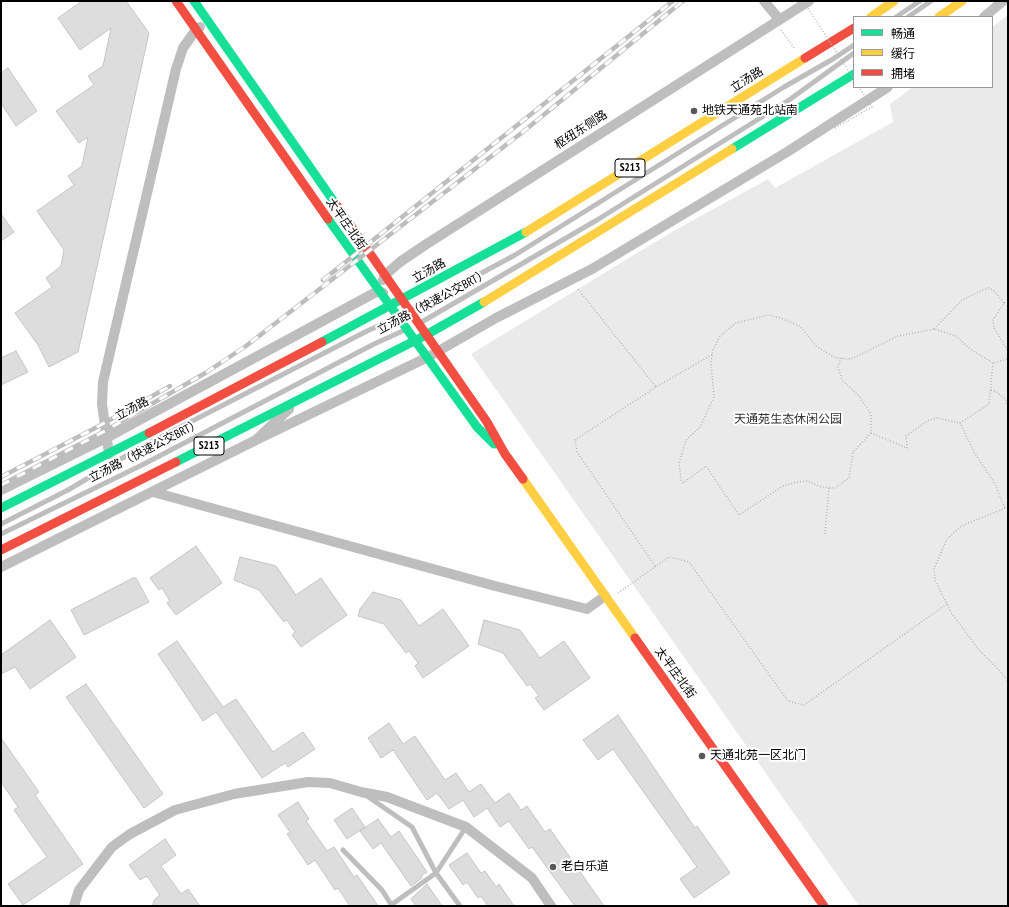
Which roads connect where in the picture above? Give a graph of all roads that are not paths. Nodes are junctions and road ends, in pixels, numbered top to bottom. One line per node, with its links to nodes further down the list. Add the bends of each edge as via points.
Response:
1 (176, 1): 18 (main road, 太平庄北街)
2 (194, 1): 16 (main road, 太平庄北街)
3 (764, 1): 15 (street)
4 (809, 1): 15 (street, 枢纽东侧路)
5 (894, 1): 10 (main road)
6 (920, 1): 11 (lane)
7 (931, 1): 12 (lane)
8 (962, 1): 13 (main road)
9 (1004, 1): 14 (street)
10 (872, 16)
11 (898, 16)
12 (909, 16)
13 (940, 16)
14 (985, 16)
15 (777, 20): 23 (street, 枢纽东侧路, via 425,245)
16 (208, 21): 18 (street); 23 (main road, 太平庄北街)
17 (853, 29): 25 (main road, 立汤路 / S213, via 546,220)
18 (196, 30): 24 (main road, 太平庄北街); 36 (street, via 184,48 176,69 103,382 102,404)
19 (853, 46): 27 (lane, 立汤路（快速公交BRT）, via 514,255)
20 (853, 54): 29 (lane, 立汤路（快速公交BRT）, via 789,100 597,220)
21 (853, 75): 31 (main road, S213, via 526,277)
22 (886, 88): 33 (street, via 787,152 592,270 496,318)
23 (385, 275): 24 (street, 枢纽东侧路); 25 (main road, 太平庄北街)
24 (378, 291): 25 (street); 26 (main road, 太平庄北街); 36 (street, 立汤路)
25 (402, 300): 26 (main road, 立汤路); 27 (main road, 太平庄北街)
26 (390, 307): 28 (main road, 太平庄北街); 38 (main road)
27 (410, 312): 28 (lane, 立汤路（快速公交BRT）); 29 (main road, 太平庄北街)
28 (398, 317): 30 (main road, 太平庄北街); 43 (lane, 立汤路（快速公交BRT）, via 136,450 68,490)
29 (418, 323): 30 (lane, 立汤路（快速公交BRT）); 31 (main road, 太平庄北街)
30 (408, 329): 32 (main road, 太平庄北街); 44 (lane, 立汤路（快速公交BRT）)
31 (426, 335): 32 (main road, S213); 33 (main road, 太平庄北街)
32 (416, 341): 34 (main road, 太平庄北街); 35 (main road, S213)
33 (438, 352): 34 (street); 39 (main road, 太平庄北街, via 487,422)
34 (428, 357): 37 (street); 39 (main road, 太平庄北街, via 477,427)
35 (300, 398): 37 (street, S213); 45 (main road, S213)
36 (106, 438): 38 (street); 40 (street, 立汤路)
37 (256, 440): 41 (street, S213)
38 (109, 454): 42 (main road)
39 (505, 454): 47 (main road, 太平庄北街)
40 (1, 490)
41 (153, 492): 46 (street, S213); 47 (street, via 587,609)
42 (1, 508)
43 (1, 524)
44 (1, 534)
45 (1, 550)
46 (1, 567)
47 (606, 598): 56 (main road, 太平庄北街)
48 (361, 792): 49 (street, via 387,796); 51 (lane, via 412,827); 53 (street, via 330,783 308,782 234,794 175,810 130,834 112,847 79,890)
49 (466, 827): 51 (lane); 55 (street, via 532,878)
50 (343, 850): 52 (lane, via 382,890)
51 (436, 873): 52 (lane); 54 (lane)
52 (391, 905)
53 (74, 906)
54 (460, 906)
55 (551, 906)
56 (824, 906)

